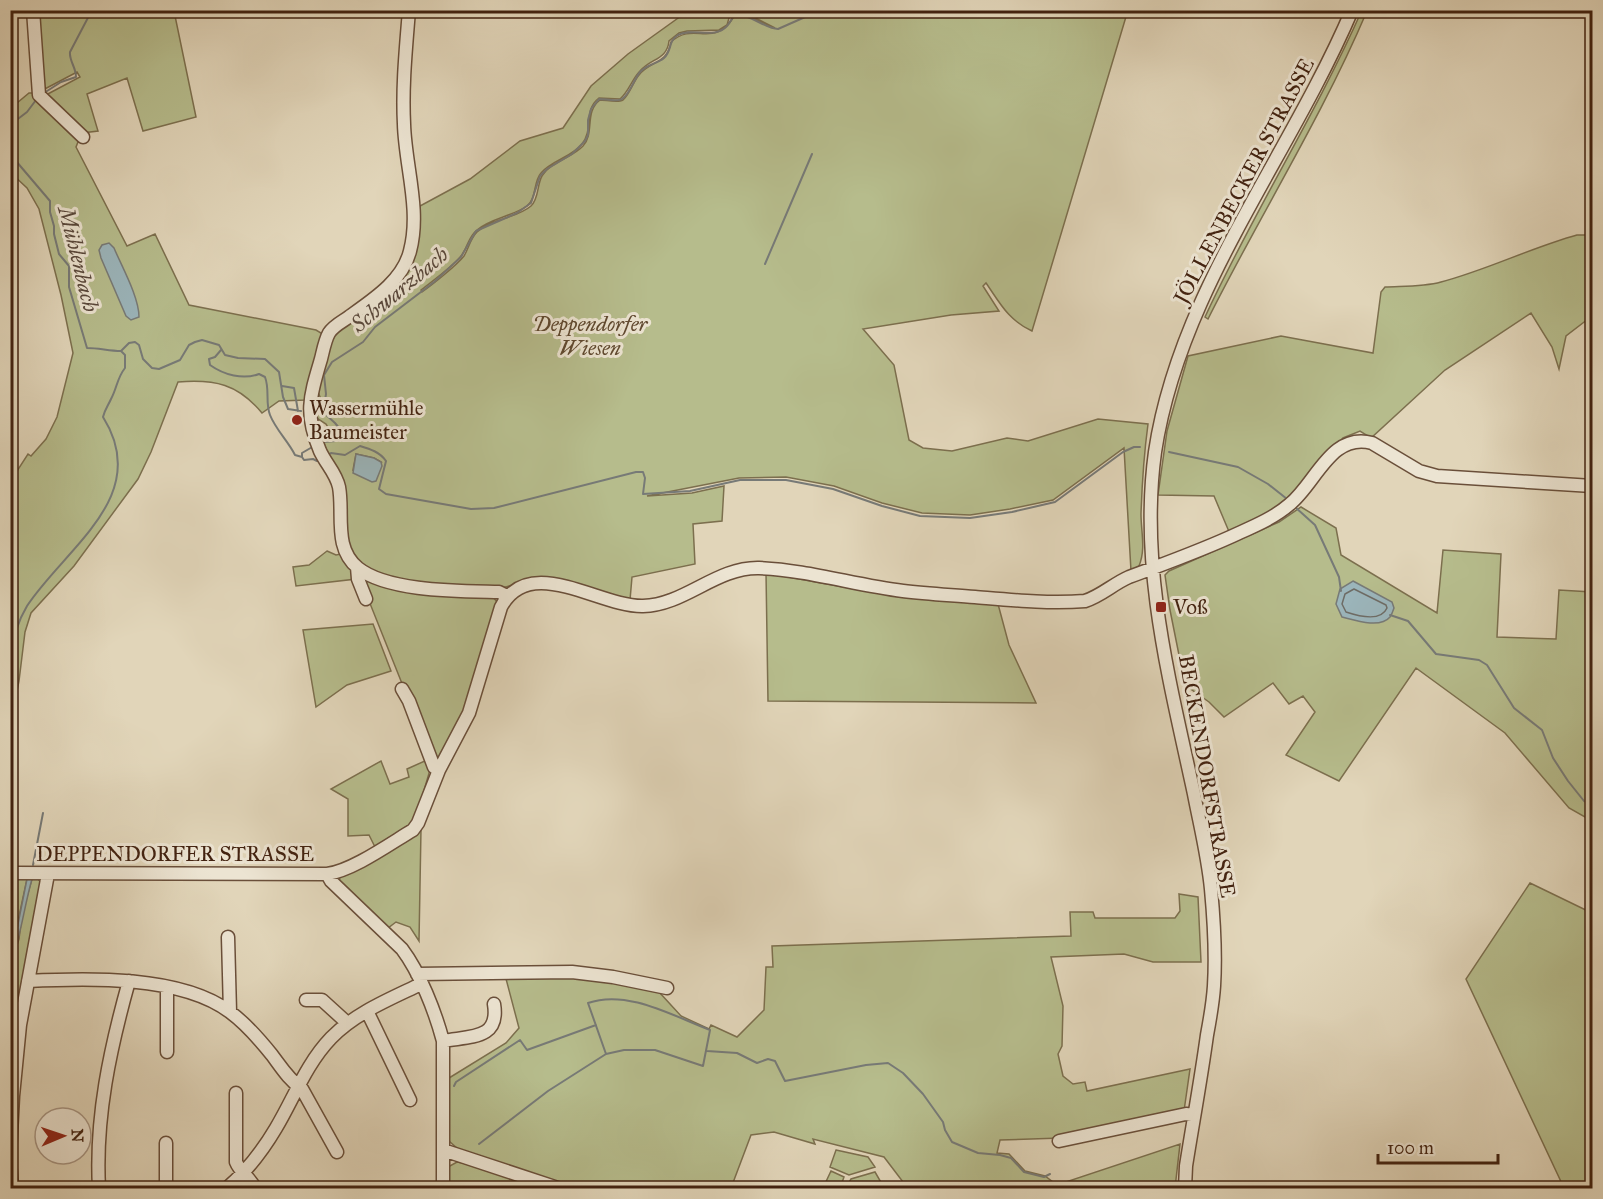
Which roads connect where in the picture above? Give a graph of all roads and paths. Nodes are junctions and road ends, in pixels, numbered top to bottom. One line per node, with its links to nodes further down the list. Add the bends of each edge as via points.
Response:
1 (33, 10): 4 (street, via 39,95)
2 (409, 10): 7 (street, via 404,124 412,200 411,248 407,263 390,285 329,333 309,408 316,441 338,482 344,551)
3 (1352, 10): 5 (street, JÖLLENBECKER STRASSE, via 1314,92 1204,295)
4 (83, 137)
5 (1174, 371): 8 (street, BECKENDORFSTRASSE, via 1162,415 1152,484)
6 (1593, 486): 8 (street, via 1437,476 1419,471 1372,443 1350,441 1336,450 1295,500 1273,517)
7 (357, 567): 9 (street, via 407,586 499,592); 10 (street)
8 (1152, 569): 9 (street, via 1120,581 1093,598 1073,602 903,591 757,568 723,575 675,599 643,606 620,604 550,582 528,585); 32 (street, BECKENDORFSTRASSE, via 1211,888 1214,987)
9 (507, 596): 12 (street, DEPPENDORFER STRASSE, via 469,713)
10 (366, 599)
11 (402, 689): 12 (street, via 434,767)
12 (439, 770): 15 (street, DEPPENDORFER STRASSE, via 423,816 413,830 344,869)
13 (10, 873): 14 (street, DEPPENDORFER STRASSE)
14 (48, 874): 15 (street, DEPPENDORFER STRASSE); 18 (street)
15 (327, 874): 17 (street, via 402,949)
16 (228, 937): 25 (street)
17 (419, 979): 21 (street, via 572,972); 24 (street); 27 (street)
18 (28, 981): 19 (street); 37 (street, via 20,1025)
19 (129, 981): 20 (street); 41 (street, via 114,1035 100,1120)
20 (167, 987): 25 (street, via 198,995); 28 (street)
21 (667, 988)
22 (306, 1000): 26 (street, via 322,1000)
23 (494, 1004): 27 (street, via 493,1028)
24 (367, 1011): 26 (street); 31 (street)
25 (230, 1012): 29 (street)
26 (347, 1024): 29 (street, via 330,1038)
27 (444, 1041): 35 (street)
28 (167, 1052)
29 (298, 1086): 36 (street); 39 (street, via 276,1128)
30 (236, 1093): 39 (street, via 236,1162)
31 (410, 1100)
32 (1194, 1115): 33 (street); 47 (street, BECKENDORFSTRASSE)
33 (1059, 1141)
34 (166, 1143): 42 (street)
35 (443, 1150): 45 (street); 46 (street)
36 (337, 1152)
37 (10, 1154)
38 (10, 1161): 40 (street)
39 (243, 1172): 43 (street); 44 (street)
40 (12, 1188)
41 (99, 1188)
42 (166, 1188)
43 (227, 1188)
44 (255, 1188)
45 (443, 1188)
46 (558, 1188)
47 (1185, 1188)

